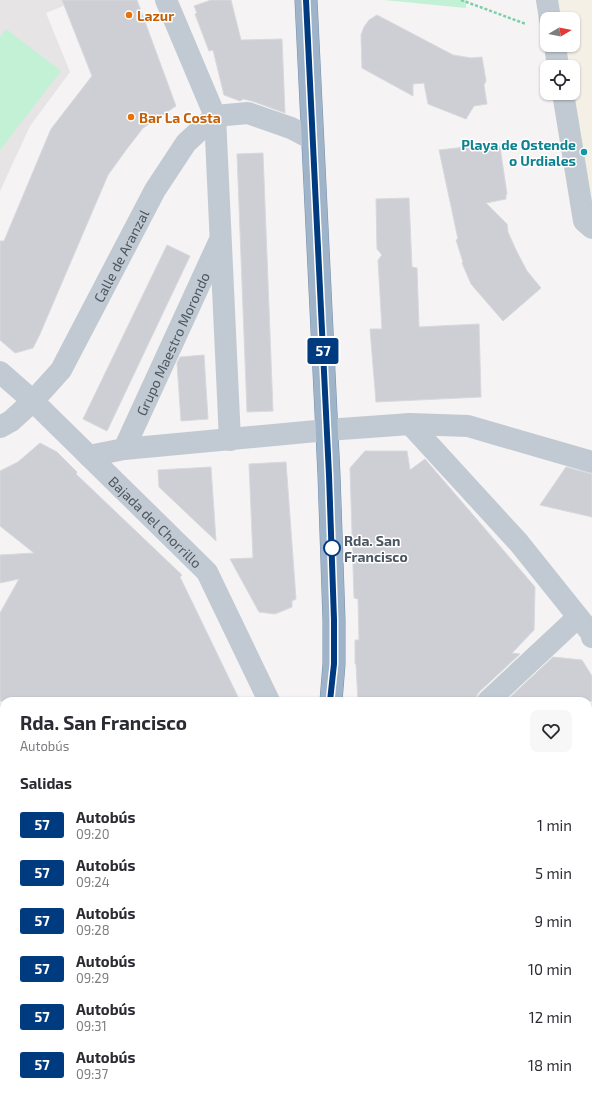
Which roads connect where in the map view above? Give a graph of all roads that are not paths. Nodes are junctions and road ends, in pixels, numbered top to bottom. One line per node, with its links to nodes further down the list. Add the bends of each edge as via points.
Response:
1 (166, 0): 6 (street)
2 (306, 0): 7 (highway)
3 (547, 0): 4 (street)
4 (544, 12)
5 (564, 100): 8 (street, via 584,221)
6 (215, 116): 7 (street, via 248,113 291,128); 9 (street, Grupo Maestro Morondo); 11 (street, Calle de Aranzal, via 186,143 155,190 61,370)
7 (312, 139): 14 (highway)
8 (592, 228)
9 (221, 239): 15 (street, Grupo Maestro Morondo); 16 (street, Grupo Maestro Morondo)
10 (0, 372): 11 (street, Bajada del Chorrillo)
11 (33, 401): 13 (street, Calle de Aranzal, via 11,421); 17 (street, Bajada del Chorrillo)
12 (410, 424): 14 (street); 18 (street, via 468,426); 19 (street, via 519,543)
13 (0, 427)
14 (327, 430): 15 (street); 21 (highway, via 334,620 334,664)
15 (230, 440): 16 (street)
16 (124, 449): 17 (street)
17 (89, 456): 20 (street, Bajada del Chorrillo, via 207,572)
18 (592, 462)
19 (588, 630): 22 (street)
20 (267, 697)
21 (330, 697)
22 (494, 697)

